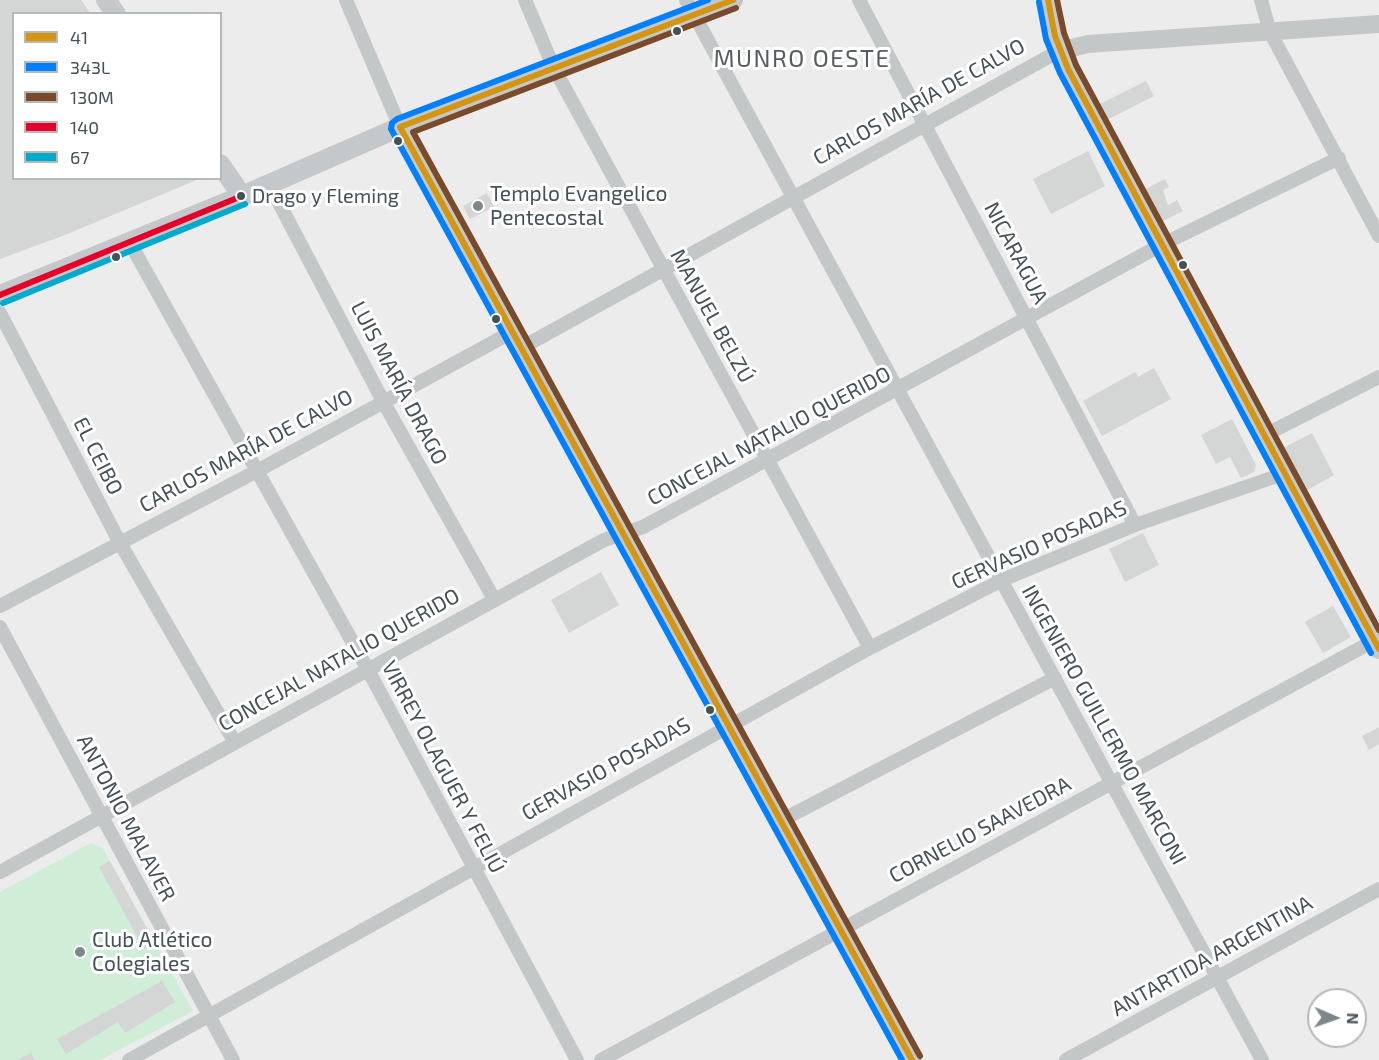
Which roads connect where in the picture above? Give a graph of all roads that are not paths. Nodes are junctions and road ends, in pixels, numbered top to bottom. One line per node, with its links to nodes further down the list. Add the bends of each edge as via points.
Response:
1 (346, 0): 13 (street)
2 (525, 0): 11 (street, MANUEL BELZÚ)
3 (733, 0): 7 (main road)
4 (859, 0): 12 (street, NICARAGUA)
5 (1048, 0): 10 (main road)
6 (1261, 0): 9 (street)
7 (690, 7): 11 (main road); 18 (street, INGENIERO GUILLERMO MARCONI)
8 (1379, 24): 9 (street, CARLOS MARÍA DE CALVO)
9 (1270, 32): 10 (street, CARLOS MARÍA DE CALVO, via 1088,44); 14 (street)
10 (1059, 51): 12 (street, CARLOS MARÍA DE CALVO); 21 (main road)
11 (554, 68): 13 (main road); 22 (street, MANUEL BELZÚ)
12 (925, 125): 18 (street, CARLOS MARÍA DE CALVO); 25 (street, NICARAGUA)
13 (400, 127): 16 (main road); 26 (street)
14 (1339, 158): 19 (street); 21 (street, CONCEJAL NATALIO QUERIDO)
15 (222, 167): 17 (main road)
16 (269, 184): 17 (main road); 30 (street, LUIS MARÍA DRAGO)
17 (242, 196): 20 (main road)
18 (795, 198): 22 (street, CARLOS MARÍA DE CALVO); 29 (street, INGENIERO GUILLERMO MARCONI)
19 (1379, 236)
20 (130, 243): 23 (main road); 33 (street, VIRREY OLAGUER Y FELIÚ)
21 (1161, 245): 25 (street, CONCEJAL NATALIO QUERIDO); 31 (main road)
22 (663, 269): 27 (street, CARLOS MARÍA DE CALVO); 32 (street, MANUEL BELZÚ)
23 (0, 296)
24 (0, 313): 37 (street, EL CEIBO)
25 (1027, 318): 29 (street, CONCEJAL NATALIO QUERIDO); 35 (street, NICARAGUA)
26 (512, 332): 27 (street); 30 (street, CARLOS MARÍA DE CALVO)
27 (521, 348): 36 (street)
28 (1379, 377): 31 (street)
29 (899, 390): 32 (street, CONCEJAL NATALIO QUERIDO); 38 (street, INGENIERO GUILLERMO MARCONI)
30 (384, 403): 33 (street, CARLOS MARÍA DE CALVO); 39 (street, LUIS MARÍA DRAGO)
31 (1263, 436): 34 (main road)
32 (768, 461): 36 (street, CONCEJAL NATALIO QUERIDO, via 644,527); 43 (street, MANUEL BELZÚ)
33 (257, 471): 37 (street, CARLOS MARÍA DE CALVO); 44 (street, VIRREY OLAGUER Y FELIÚ)
34 (1283, 474): 35 (street, GERVASIO POSADAS); 42 (main road)
35 (1135, 525): 38 (street, GERVASIO POSADAS)
36 (622, 533): 39 (street, CONCEJAL NATALIO QUERIDO); 46 (street)
37 (120, 543): 40 (street, CARLOS MARÍA DE CALVO); 47 (street, EL CEIBO)
38 (1002, 580): 43 (street, GERVASIO POSADAS); 45 (street, INGENIERO GUILLERMO MARCONI)
39 (495, 599): 44 (street, CONCEJAL NATALIO QUERIDO)
40 (0, 606)
41 (0, 627): 49 (street, ANTONIO MALAVER)
42 (1377, 642): 48 (street, CORNELIO SAAVEDRA)
43 (870, 648): 46 (street, GERVASIO POSADAS)
44 (366, 668): 47 (street, CONCEJAL NATALIO QUERIDO); 51 (street, VIRREY OLAGUER Y FELIÚ)
45 (1054, 678): 48 (street, INGENIERO GUILLERMO MARCONI); 50 (street)
46 (730, 726): 50 (street); 51 (street, GERVASIO POSADAS)
47 (234, 741): 49 (street, CONCEJAL NATALIO QUERIDO)
48 (1111, 783): 54 (street, CORNELIO SAAVEDRA); 55 (street, INGENIERO GUILLERMO MARCONI)
49 (101, 816): 52 (street, CONCEJAL NATALIO QUERIDO); 56 (street, ANTONIO MALAVER)
50 (782, 820): 54 (street)
51 (472, 867): 56 (street, GERVASIO POSADAS); 60 (street, VIRREY OLAGUER Y FELIÚ)
52 (0, 872)
53 (1379, 889): 55 (street, ANTARTIDA ARGENTINA)
54 (840, 928): 61 (street, CORNELIO SAAVEDRA); 62 (street)
55 (1218, 977): 57 (street, ANTARTIDA ARGENTINA); 64 (street, INGENIERO GUILLERMO MARCONI)
56 (209, 1016): 58 (street, GERVASIO POSADAS); 59 (street, ANTONIO MALAVER)
57 (1082, 1056): 63 (street, ANTARTIDA ARGENTINA)
58 (129, 1060)
59 (233, 1060)
60 (578, 1060)
61 (601, 1060)
62 (912, 1060)
63 (1066, 1060)
64 (1262, 1060)

